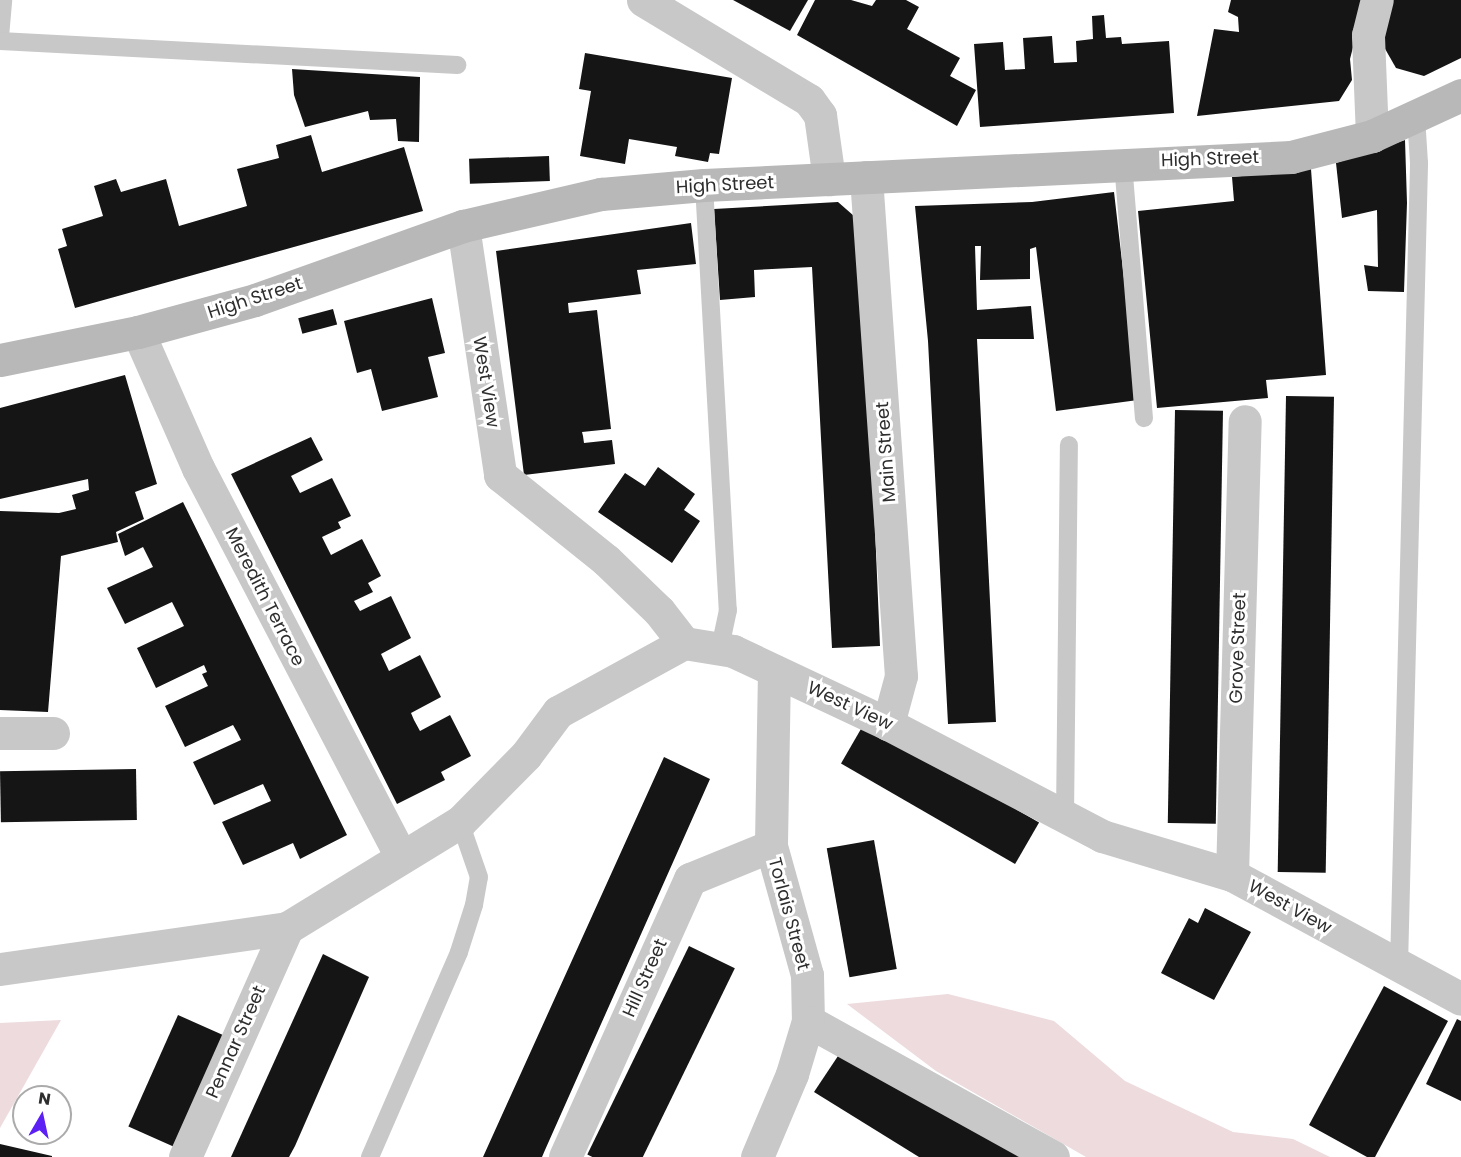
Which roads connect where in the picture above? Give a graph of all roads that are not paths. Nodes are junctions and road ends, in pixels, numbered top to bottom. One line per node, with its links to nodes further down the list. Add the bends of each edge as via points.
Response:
1 (3, 0): 4 (lane)
2 (643, 0): 11 (street, via 809,100 820,115)
3 (1377, 0): 8 (street, via 1368,35)
4 (0, 39): 5 (lane)
5 (457, 65)
6 (1461, 95): 7 (street, High Street)
7 (1416, 117): 8 (street, High Street); 31 (lane, via 1419,163)
8 (1372, 136): 9 (street, High Street, via 1291,157)
9 (1123, 163): 10 (street, High Street); 16 (lane)
10 (866, 177): 11 (street, High Street); 22 (street, Main Street, via 901,676)
11 (829, 179): 12 (street, High Street)
12 (704, 185): 13 (street, High Street, via 601,194); 20 (lane, via 728,610)
13 (463, 226): 14 (street, High Street, via 255,300); 19 (street, West View, via 500,475 606,560 659,611)
14 (138, 332): 15 (street, High Street); 28 (street, Meredith Terrace, via 198,468)
15 (0, 360)
16 (1144, 418)
17 (1245, 422): 29 (street, Grove Street)
18 (1069, 444): 25 (lane)
19 (684, 643): 20 (street, West View); 26 (street, via 558,712 526,755)
20 (720, 649): 21 (street, West View)
21 (774, 671): 22 (street, West View); 27 (street, Torlais Street)
22 (888, 724): 25 (street, West View)
23 (0, 733): 24 (street)
24 (53, 733)
25 (1065, 817): 29 (street, West View, via 1102,837)
26 (460, 822): 28 (street); 36 (lane, via 479,877 474,905 459,952)
27 (771, 846): 34 (street, Torlais Street, via 807,975); 37 (street, Hill Street, via 690,879)
28 (401, 857): 30 (street)
29 (1232, 875): 31 (street, West View)
30 (287, 928): 32 (street); 35 (street, Pennar Street)
31 (1399, 966): 33 (street, West View)
32 (0, 969)
33 (1461, 999)
34 (808, 1021): 38 (street, Torlais Street, via 792,1074); 39 (street)
35 (185, 1157)
36 (370, 1157)
37 (565, 1157)
38 (757, 1157)
39 (1053, 1157)

